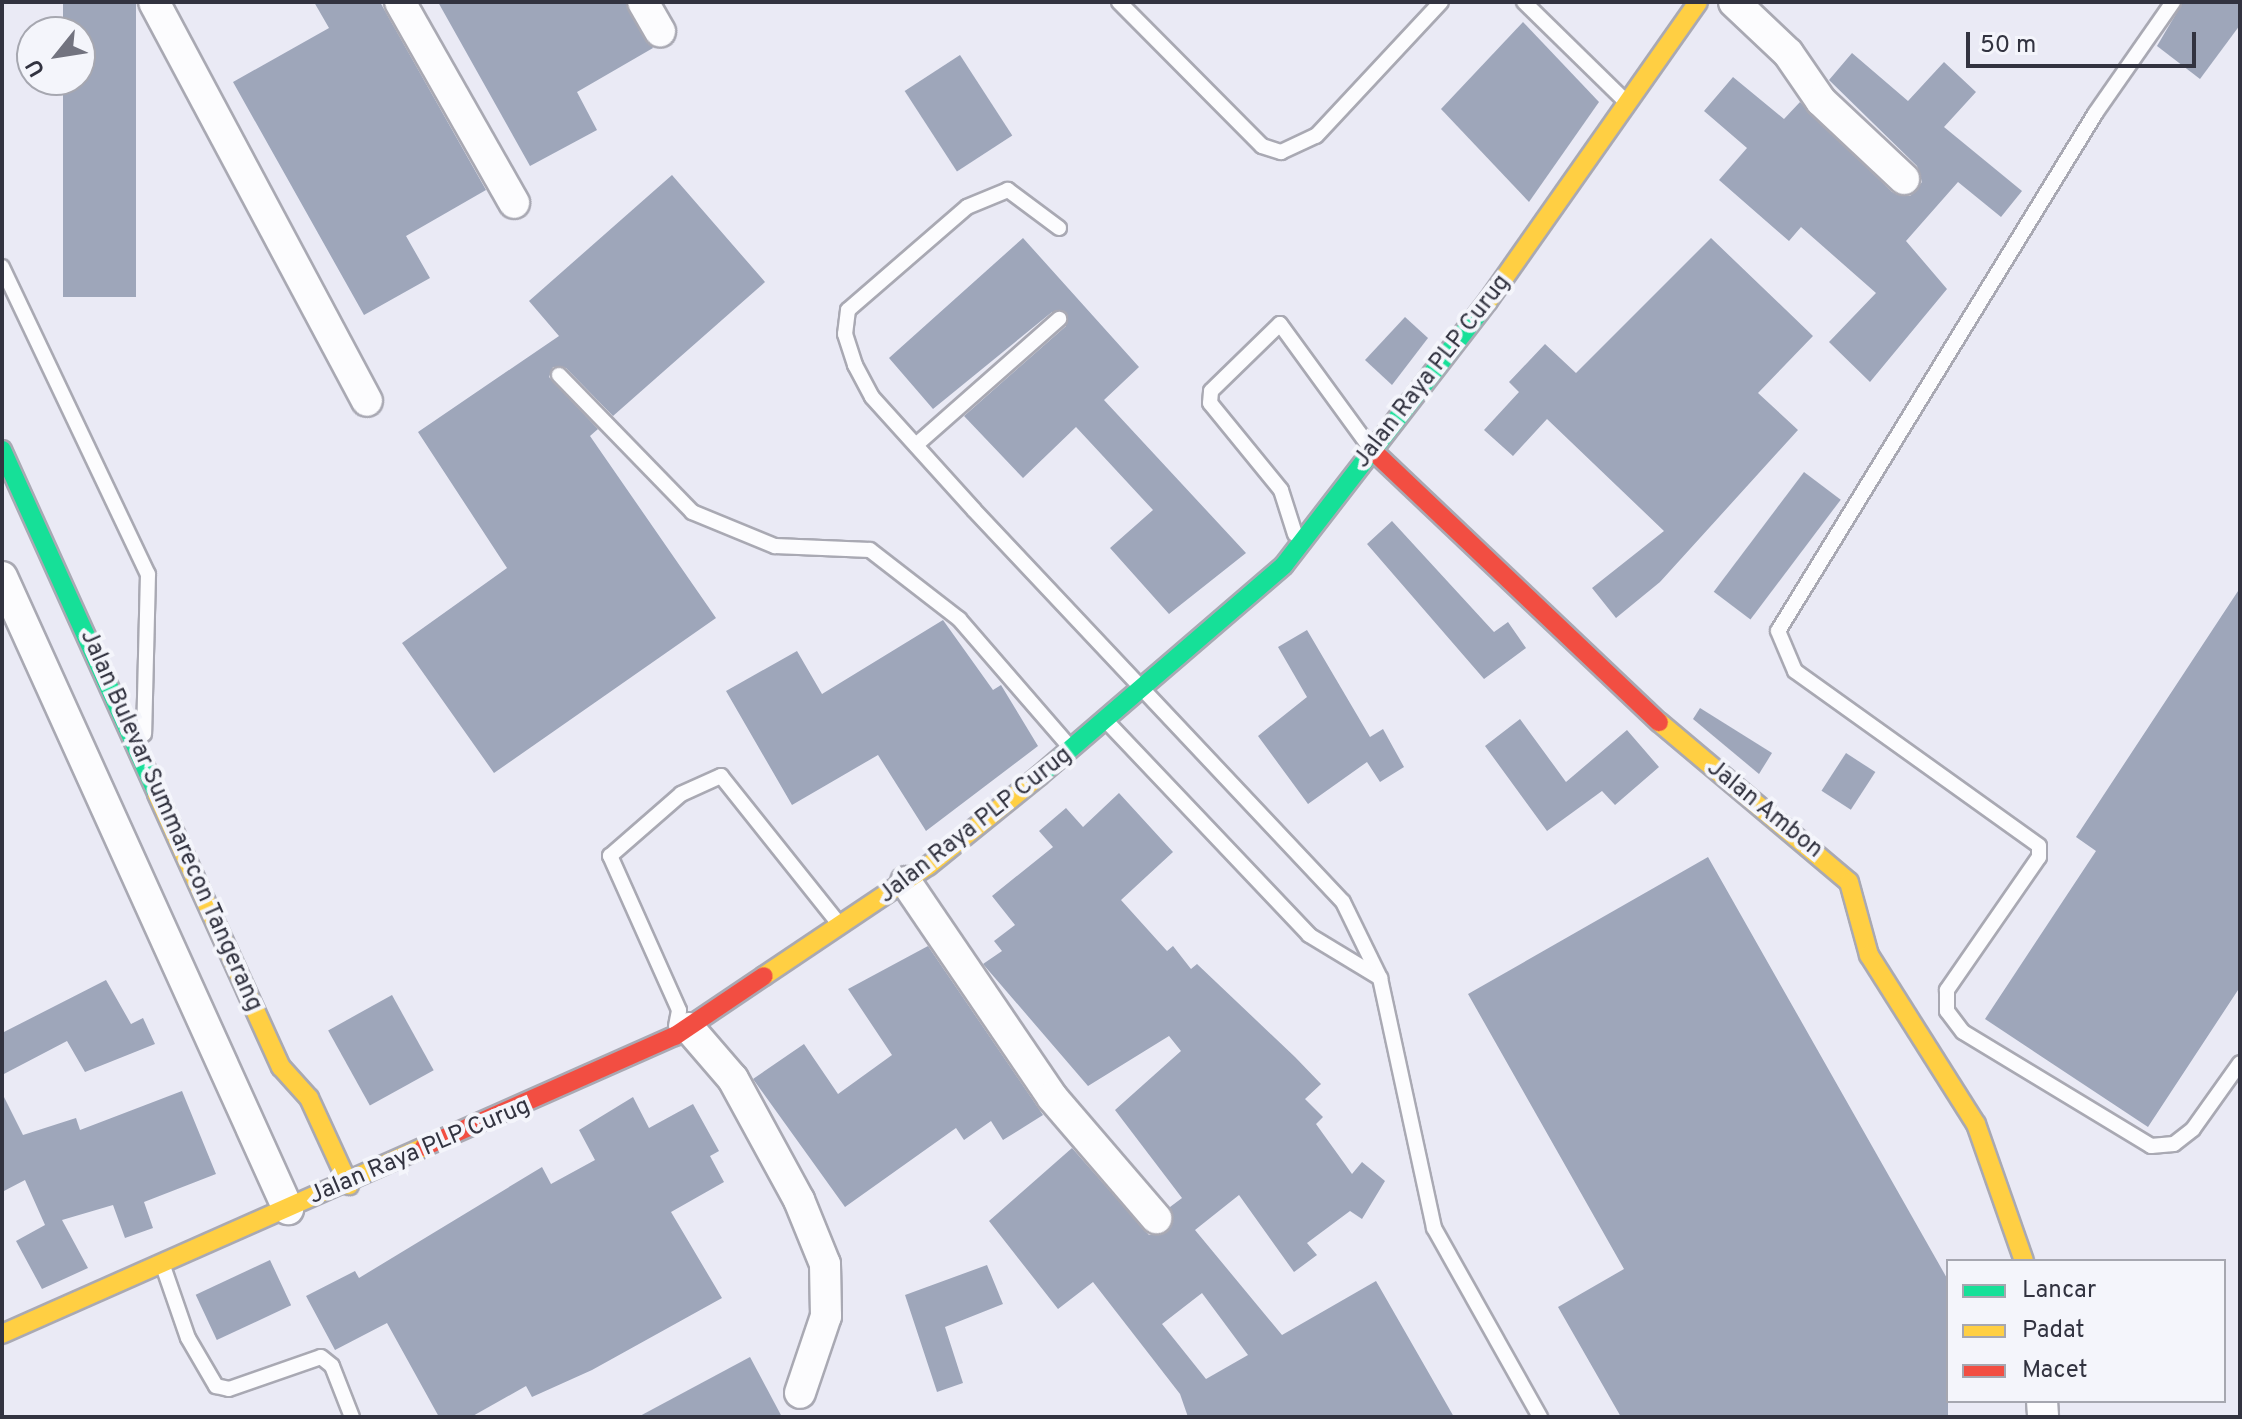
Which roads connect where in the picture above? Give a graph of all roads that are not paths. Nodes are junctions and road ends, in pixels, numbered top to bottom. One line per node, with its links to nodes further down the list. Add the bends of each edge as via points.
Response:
1 (154, 2): 18 (street)
2 (400, 2): 13 (street)
3 (643, 2): 10 (street)
4 (1119, 2): 5 (lane, via 1262,146 1281,152 1316,136)
5 (1441, 2)
6 (1524, 2): 11 (lane)
7 (1698, 2): 11 (main road, Jalan Raya PLP Curug)
8 (1734, 2): 12 (street, via 1788,53 1821,101)
9 (2173, 2): 32 (lane, via 2095,114 1778,631 1795,671 2039,846 2039,857 1947,990 1947,1011 1963,1032 2151,1146 2174,1144 2193,1129)
10 (660, 32)
11 (1627, 103): 20 (main road, Jalan Raya PLP Curug, via 1516,265)
12 (1904, 179)
13 (514, 203)
14 (1059, 228): 19 (lane, via 1024,195 993,193 848,310 845,334 855,365 872,397)
15 (2, 267): 27 (lane, via 148,574)
16 (1059, 319): 19 (lane)
17 (559, 375): 26 (lane, via 692,512 775,546 870,550 959,619)
18 (367, 401)
19 (916, 445): 24 (lane)
20 (1371, 449): 22 (main road, Jalan Raya PLP Curug); 22 (lane, via 1280,324 1211,391 1210,403 1291,507); 38 (main road, Jalan Ambon, via 1594,667 1849,882 1869,955 1976,1124)
21 (2, 450): 27 (main road, Jalan Bulevar Summarecon Tangerang)
22 (1295, 550): 24 (main road, Jalan Raya PLP Curug)
23 (2, 577): 34 (street)
24 (1143, 690): 25 (main road, Jalan Raya PLP Curug); 30 (lane, via 1343,902)
25 (1107, 722): 26 (main road, Jalan Raya PLP Curug); 30 (lane, via 1309,935)
26 (1073, 750): 28 (main road, Jalan Raya PLP Curug)
27 (144, 764): 33 (main road, Jalan Bulevar Summarecon Tangerang)
28 (906, 882): 29 (main road, Jalan Raya PLP Curug); 37 (street, via 1052,1097)
29 (838, 932): 31 (main road, Jalan Raya PLP Curug); 31 (lane, via 835,911 721,776 681,794 610,856 679,1010)
30 (1380, 978): 43 (lane, via 1434,1228)
31 (682, 1032): 35 (main road, Jalan Raya PLP Curug); 41 (street, via 733,1079 799,1200 825,1264 826,1316)
32 (2240, 1063)
33 (281, 1067): 34 (street); 35 (main road, Jalan Bulevar Summarecon Tangerang, via 309,1098)
34 (234, 1090): 36 (street)
35 (349, 1185): 36 (main road, Jalan Raya PLP Curug)
36 (288, 1209): 39 (main road, Jalan Raya PLP Curug)
37 (1156, 1218)
38 (2023, 1259)
39 (163, 1266): 40 (main road, Jalan Raya PLP Curug); 42 (lane, via 188,1338 216,1386 321,1357 332,1366)
40 (2, 1334)
41 (800, 1393)
42 (352, 1417)
43 (1540, 1417)

